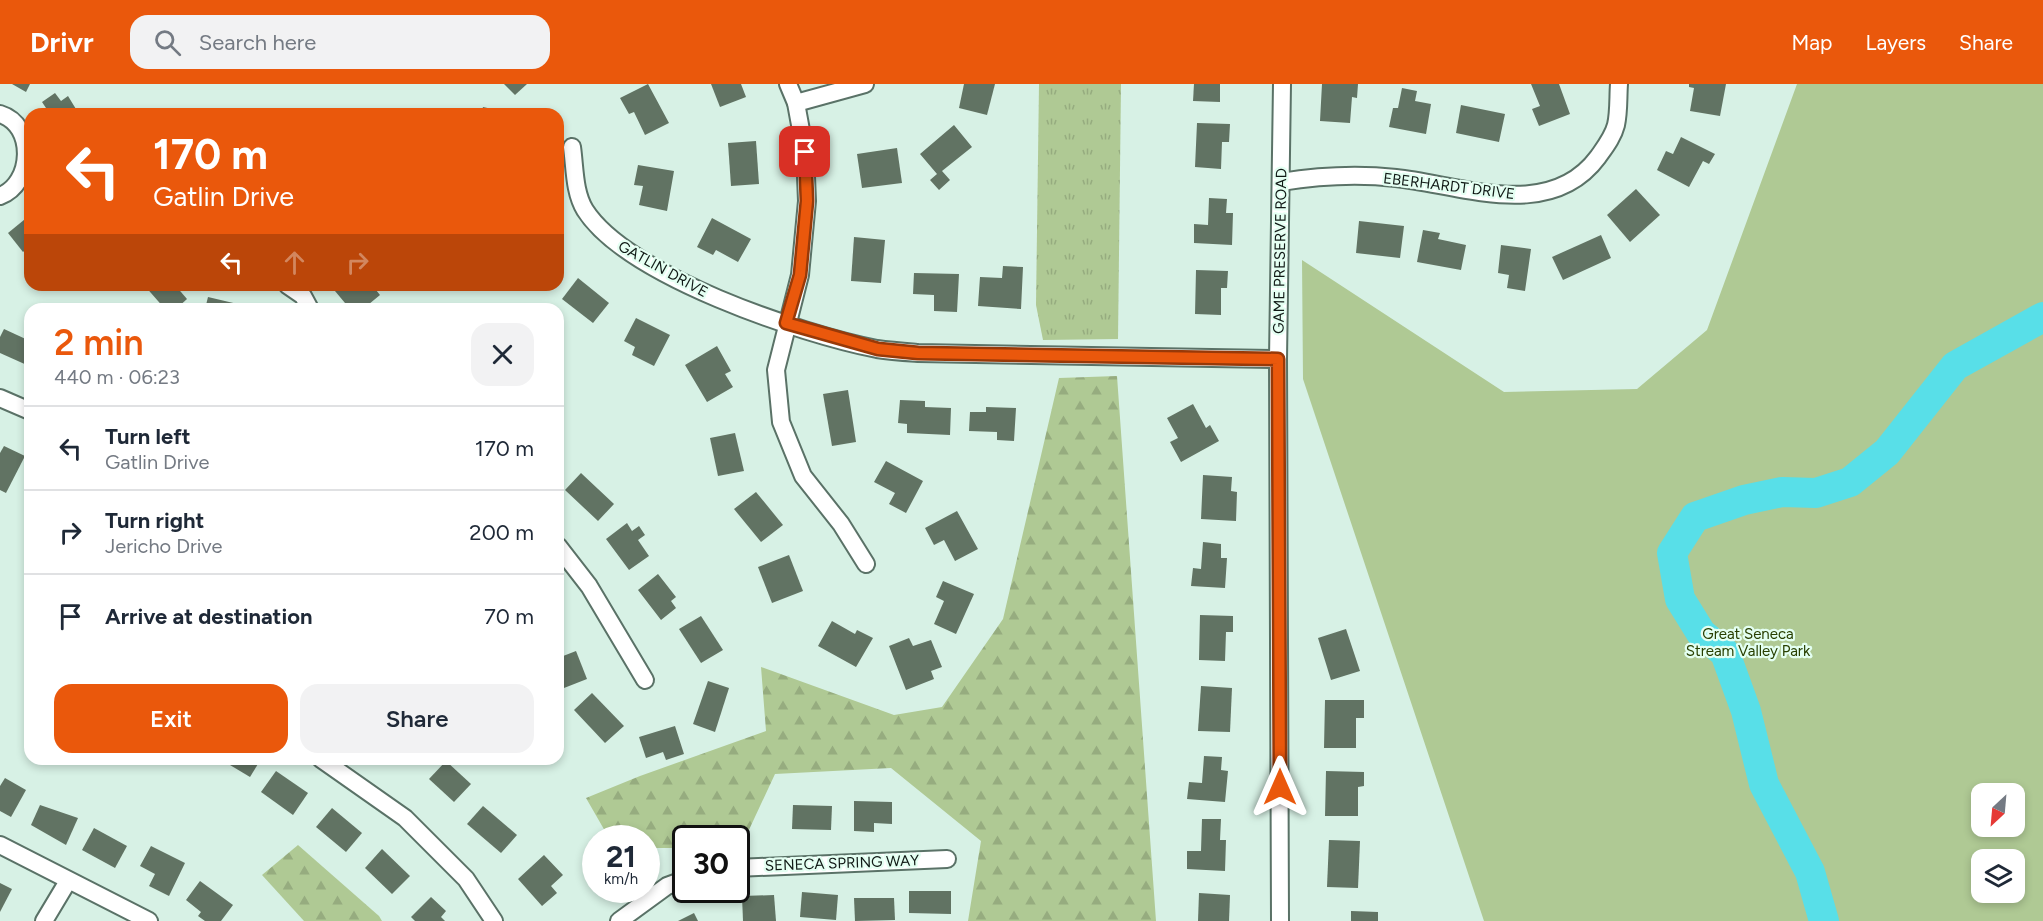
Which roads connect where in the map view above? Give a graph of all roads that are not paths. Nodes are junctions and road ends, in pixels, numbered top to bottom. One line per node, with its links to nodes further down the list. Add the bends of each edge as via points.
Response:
1 (788, 84): 5 (street)
2 (864, 84): 5 (street)
3 (1282, 84): 10 (street, GAME PRESERVE ROAD)
4 (1619, 84): 10 (street, EBERHARDT DRIVE, via 1617,124 1590,168 1572,181 1536,194 1502,195 1395,178 1308,177)
5 (795, 103): 14 (street, via 805,152 807,201 800,275)
6 (0, 114): 7 (street, via 16,125)
7 (24, 139)
8 (572, 147): 14 (street, GATLIN DRIVE, via 577,191 585,210 615,243 698,291)
9 (24, 165): 11 (street, via 23,176)
10 (1281, 182): 15 (street, GAME PRESERVE ROAD)
11 (0, 196)
12 (296, 291): 13 (street)
13 (307, 303)
14 (786, 323): 15 (street, GATLIN DRIVE, via 878,349 918,353); 19 (street, via 776,370 781,422 803,476)
15 (1278, 359): 31 (street, GAME PRESERVE ROAD)
16 (0, 398): 17 (street)
17 (24, 408)
18 (564, 554): 20 (street, via 589,586)
19 (866, 564)
20 (645, 680)
21 (330, 765): 29 (street, via 405,818 466,879)
22 (0, 845): 25 (street)
23 (947, 859): 24 (street, SENECA SPRING WAY)
24 (750, 867)
25 (68, 881): 27 (street); 28 (street)
26 (672, 884): 30 (street)
27 (44, 921)
28 (148, 921)
29 (494, 921)
30 (619, 921)
31 (1280, 921)

